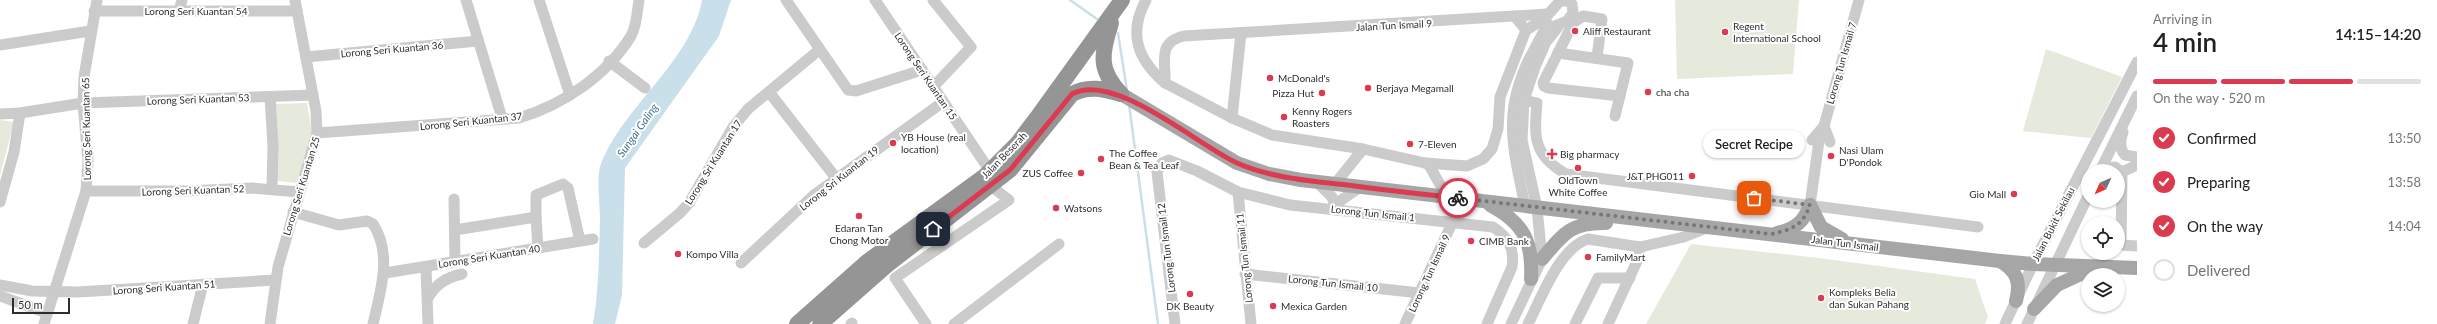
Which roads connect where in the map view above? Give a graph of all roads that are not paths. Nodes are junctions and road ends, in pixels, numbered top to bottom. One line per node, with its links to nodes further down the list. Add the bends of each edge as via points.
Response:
1 (182, 0): 15 (street)
2 (466, 0): 22 (street)
3 (538, 0): 38 (street)
4 (639, 0): 28 (street, Lorong Seri Kuantan 37, via 631,35)
5 (786, 0): 24 (street)
6 (876, 0): 31 (street, Lorong Seri Kuantan 15)
7 (933, 0): 34 (street, via 971,47)
8 (1146, 0): 33 (street, via 1136,23 1136,39 1142,57)
9 (1560, 0): 11 (street); 18 (street)
10 (1859, 0): 52 (street, Lorong Tun Ismail 7)
11 (1577, 2): 17 (street)
12 (296, 5): 15 (street, Lorong Seri Kuantan 54); 26 (street, Lorong Seri Kuantan 25)
13 (96, 6): 15 (street, Lorong Seri Kuantan 54); 20 (street, Lorong Seri Kuantan 65)
14 (1118, 6): 39 (highway, via 1102,55 1103,69 1110,82); 63 (highway, Jalan Beserah)
15 (179, 11)
16 (1516, 18): 18 (street, Jalan Tun Ismail 9); 19 (street); 21 (street, Jalan Tun Ismail 9)
17 (1570, 21): 18 (street); 25 (street); 27 (street, via 1583,16 1602,19)
18 (1550, 22): 19 (street, via 1538,23); 32 (street); 43 (street, via 1546,42)
19 (1526, 30): 30 (street)
20 (90, 31): 23 (street); 45 (street, Lorong Seri Kuantan 65)
21 (1241, 33): 33 (street, Jalan Tun Ismail 9, via 1174,38 1165,53); 50 (street)
22 (478, 41): 26 (street, Lorong Seri Kuantan 36); 49 (street)
23 (0, 45)
24 (819, 50): 31 (street, via 846,87 856,91); 36 (street, Lorong Sri Kuantan 17)
25 (1558, 53): 27 (street); 40 (street, via 1543,82 1544,86)
26 (306, 56): 37 (street, Lorong Seri Kuantan 25)
27 (1597, 57): 40 (street, via 1628,63)
28 (609, 61): 35 (street); 38 (street, Lorong Seri Kuantan 37, via 598,74)
29 (2137, 62): 100 (street, Jalan Bukit Sekilau)
30 (1511, 65): 32 (street); 57 (street, via 1500,97 1496,137 1490,152 1483,159 1467,166)
31 (922, 70): 34 (street, Lorong Seri Kuantan 15)
32 (1524, 70): 76 (street, via 1514,100 1511,132)
33 (1165, 83): 50 (street)
34 (933, 87): 44 (street, Lorong Seri Kuantan 15)
35 (645, 88)
36 (769, 92): 62 (street); 90 (street, Lorong Sri Kuantan 17, via 748,109 733,127 689,203)
37 (313, 95): 42 (street, Lorong Seri Kuantan 53); 53 (street, Lorong Seri Kuantan 25)
38 (570, 95): 49 (street, Lorong Seri Kuantan 37, via 539,112 519,118)
39 (1123, 95): 63 (highway, Jalan Beserah, via 1091,88 1082,89 1066,100 1025,154); 64 (main road, Jalan Tun Ismail, via 1237,163 1269,174)
40 (1620, 96): 48 (street)
41 (2137, 96): 51 (street)
42 (270, 97): 45 (street, Lorong Seri Kuantan 53); 67 (street)
43 (1524, 100): 75 (street, via 1536,103 1536,144 1543,155 1566,174); 76 (street, via 1521,126)
44 (943, 102): 62 (street, Lorong Sri Kuantan 19); 63 (street, Lorong Seri Kuantan 15)
45 (83, 103): 46 (street, Lorong Seri Kuantan 53); 68 (street, Lorong Seri Kuantan 65, via 88,161)
46 (20, 113): 47 (street, Lorong Seri Kuantan 53); 74 (street, via 14,152)
47 (0, 114)
48 (1615, 116)
49 (502, 118): 53 (street, Lorong Seri Kuantan 37)
50 (1232, 118): 55 (street, via 1272,135)
51 (2126, 118): 56 (street, via 2126,126 2120,139 2122,151 2125,156); 58 (street)
52 (1824, 126): 54 (street, Lorong Tun Ismail 7); 54 (street)
53 (317, 133): 69 (street, Lorong Seri Kuantan 25)
54 (1820, 141): 75 (street)
55 (1363, 150): 57 (street); 65 (street)
56 (2137, 157)
57 (1425, 163): 71 (street, via 1429,165)
58 (2103, 164)
59 (2137, 165): 60 (street)
60 (2125, 171)
61 (1157, 172): 70 (street, Lorong Tun Ismail 1, via 1162,163 1169,160 1198,171); 130 (street, Lorong Tun Ismail 12)
62 (836, 178): 99 (street, Lorong Sri Kuantan 19, via 814,195)
63 (991, 178): 112 (highway, Jalan Beserah); 125 (highway, Jalan Beserah, via 867,262); 128 (street, Lorong Seri Kuantan 15, via 1009,200 895,278)
64 (1317, 182): 65 (main road, Jalan Tun Ismail); 79 (street, via 1332,197)
65 (1335, 184): 66 (main road, Jalan Tun Ismail)
66 (1360, 187): 71 (main road, Jalan Tun Ismail); 79 (street, via 1340,201)
67 (272, 188): 68 (street, Lorong Seri Kuantan 52); 69 (street, Lorong Seri Kuantan 52)
68 (86, 191): 114 (street, Lorong Seri Kuantan 65)
69 (299, 192): 80 (street, Lorong Seri Kuantan 25)
70 (1238, 192): 79 (street, Lorong Tun Ismail 1, via 1290,205); 107 (street, Lorong Tun Ismail 11)
71 (1446, 197): 73 (main road, Jalan Tun Ismail)
72 (454, 199): 86 (street)
73 (1479, 201): 76 (main road, Jalan Tun Ismail); 109 (main road, via 1508,216 1522,230 1532,257)
74 (0, 202)
75 (1810, 205): 85 (street); 87 (main road, via 1799,225 1789,231); 92 (main road, via 1821,227 1832,235)
76 (1531, 207): 82 (main road, Jalan Tun Ismail); 96 (street)
77 (2082, 208): 101 (street, Jalan Bukit Sekilau)
78 (2122, 208): 93 (street, via 2121,245)
79 (1336, 210): 83 (street, Lorong Tun Ismail 1)
80 (293, 212): 105 (street, via 339,225 367,221 373,224 380,240); 110 (street, Lorong Seri Kuantan 25)
81 (536, 216): 86 (street); 89 (street, via 536,195 563,184 568,188); 95 (street)
82 (1641, 220): 84 (main road, Jalan Tun Ismail); 96 (main road, via 1629,224 1577,225 1564,233)
83 (1453, 221): 115 (street, Lorong Tun Ismail 9); 133 (street, Lorong Tun Ismail 1, via 1493,227 1511,246 1514,257 1512,267)
84 (1709, 227): 87 (main road, Jalan Tun Ismail); 94 (street, via 1684,237)
85 (1978, 227)
86 (455, 230): 98 (street)
87 (1771, 234): 92 (main road, Jalan Tun Ismail)
88 (593, 238): 89 (street, Lorong Seri Kuantan 40)
89 (580, 241): 95 (street, Lorong Seri Kuantan 40)
90 (644, 243)
91 (1059, 244): 129 (street)
92 (1856, 244): 97 (main road, Jalan Tun Ismail)
93 (2137, 246)
94 (1640, 247): 108 (street); 135 (street, via 1588,239 1582,241 1569,251 1560,264)
95 (538, 248): 98 (street, Lorong Seri Kuantan 40)
96 (1542, 259): 109 (street)
97 (2000, 261): 100 (main road, Jalan Tun Ismail); 117 (main road, via 2011,267 2018,277)
98 (455, 262): 102 (street, Lorong Seri Kuantan 40)
99 (741, 263)
100 (2033, 264): 101 (main road, Jalan Tun Ismail); 117 (street, Jalan Bukit Sekilau)
101 (2055, 265): 103 (main road, Jalan Tun Ismail); 118 (street, Jalan Bukit Sekilau)
102 (426, 267): 105 (street, Lorong Seri Kuantan 40); 116 (street)
103 (2098, 267): 104 (main road, Jalan Tun Ismail); 118 (main road, via 2057,285)
104 (2137, 268)
105 (385, 273): 123 (street)
106 (462, 274): 116 (street, via 452,276 438,285)
107 (1245, 274): 115 (street, Lorong Tun Ismail 10); 131 (street, Lorong Tun Ismail 11)
108 (1630, 278): 136 (street, via 1598,278); 137 (street)
109 (1531, 279): 134 (street)
110 (275, 280): 111 (street, Lorong Seri Kuantan 51); 122 (street, Lorong Seri Kuantan 25)
111 (203, 284): 114 (street, Lorong Seri Kuantan 51); 121 (street)
112 (863, 285): 126 (highway, Jalan Beserah); 127 (highway)
113 (1, 291): 114 (street, Lorong Seri Kuantan 51); 119 (street)
114 (53, 293): 119 (street, Lorong Seri Kuantan 65)
115 (1420, 293): 132 (street, Lorong Tun Ismail 9)
116 (428, 298): 124 (street)
117 (2016, 301): 138 (street, Jalan Bukit Sekilau)
118 (2034, 310): 139 (street, Jalan Bukit Sekilau)
119 (47, 313): 120 (street, Lorong Seri Kuantan 65)
120 (44, 324)
121 (193, 324)
122 (270, 324)
123 (373, 324)
124 (428, 324)
125 (797, 324)
126 (820, 324)
127 (831, 324)
128 (926, 324)
129 (954, 324)
130 (1175, 324)
131 (1251, 324)
132 (1405, 324)
133 (1487, 324)
134 (1511, 324)
135 (1528, 324)
136 (1575, 324)
137 (1608, 324)
138 (2005, 324)
139 (2027, 324)

